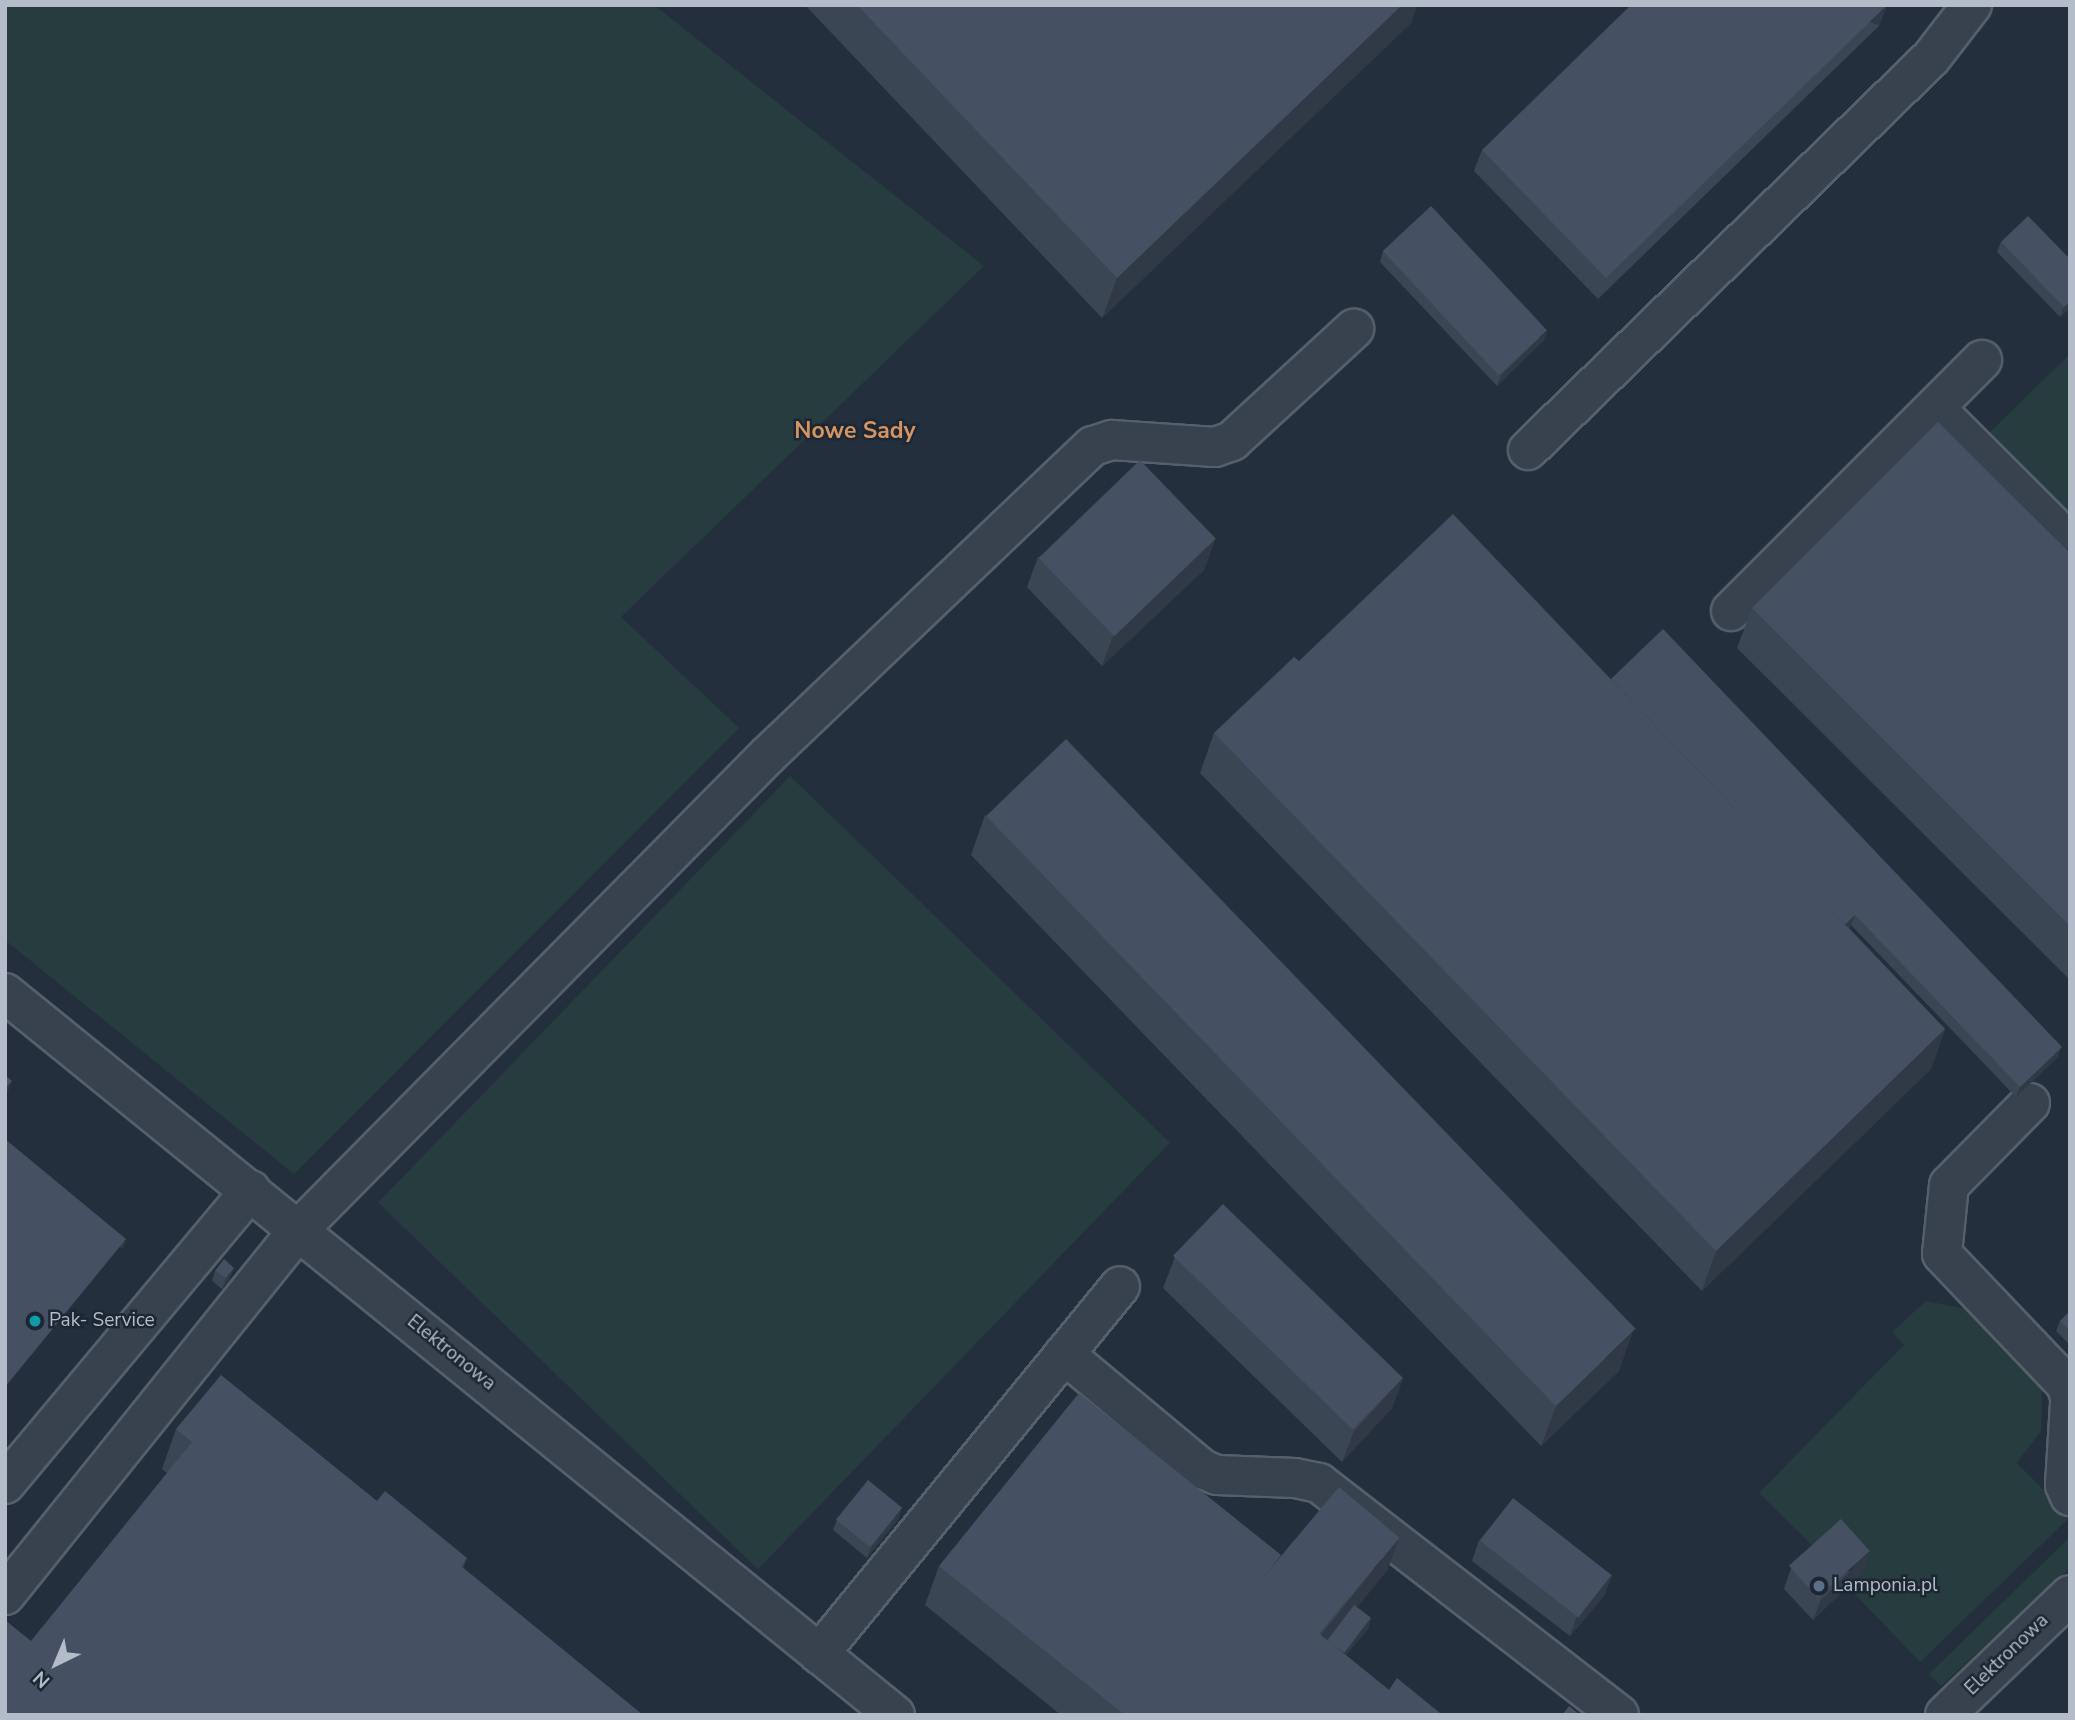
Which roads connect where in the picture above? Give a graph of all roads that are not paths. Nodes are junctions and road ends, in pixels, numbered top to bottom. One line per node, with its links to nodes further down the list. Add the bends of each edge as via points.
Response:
1 (1972, 5): 5 (street, via 1931,58)
2 (1354, 329): 11 (street, via 1232,441 1215,447 1112,440 1093,446 768,755)
3 (1982, 360): 4 (street)
4 (1935, 408): 6 (street); 7 (street)
5 (1528, 450)
6 (2070, 543)
7 (1731, 611)
8 (5, 993): 10 (street, Elektronowa)
9 (2030, 1103): 14 (street, via 1949,1185 1942,1254 2066,1384)
10 (251, 1190): 11 (street, Elektronowa); 16 (street)
11 (299, 1229): 18 (street); 20 (street, Elektronowa)
12 (1120, 1286): 13 (street)
13 (1064, 1354): 20 (street); 22 (street, via 1202,1469 1217,1475 1320,1483)
14 (2070, 1397)
15 (2070, 1403): 17 (street, via 2066,1485)
16 (5, 1484)
17 (2070, 1496)
18 (5, 1595)
19 (2064, 1612): 23 (street, Elektronowa)
20 (819, 1654): 21 (street, Elektronowa)
21 (892, 1714)
22 (1619, 1715)
23 (1945, 1715)

